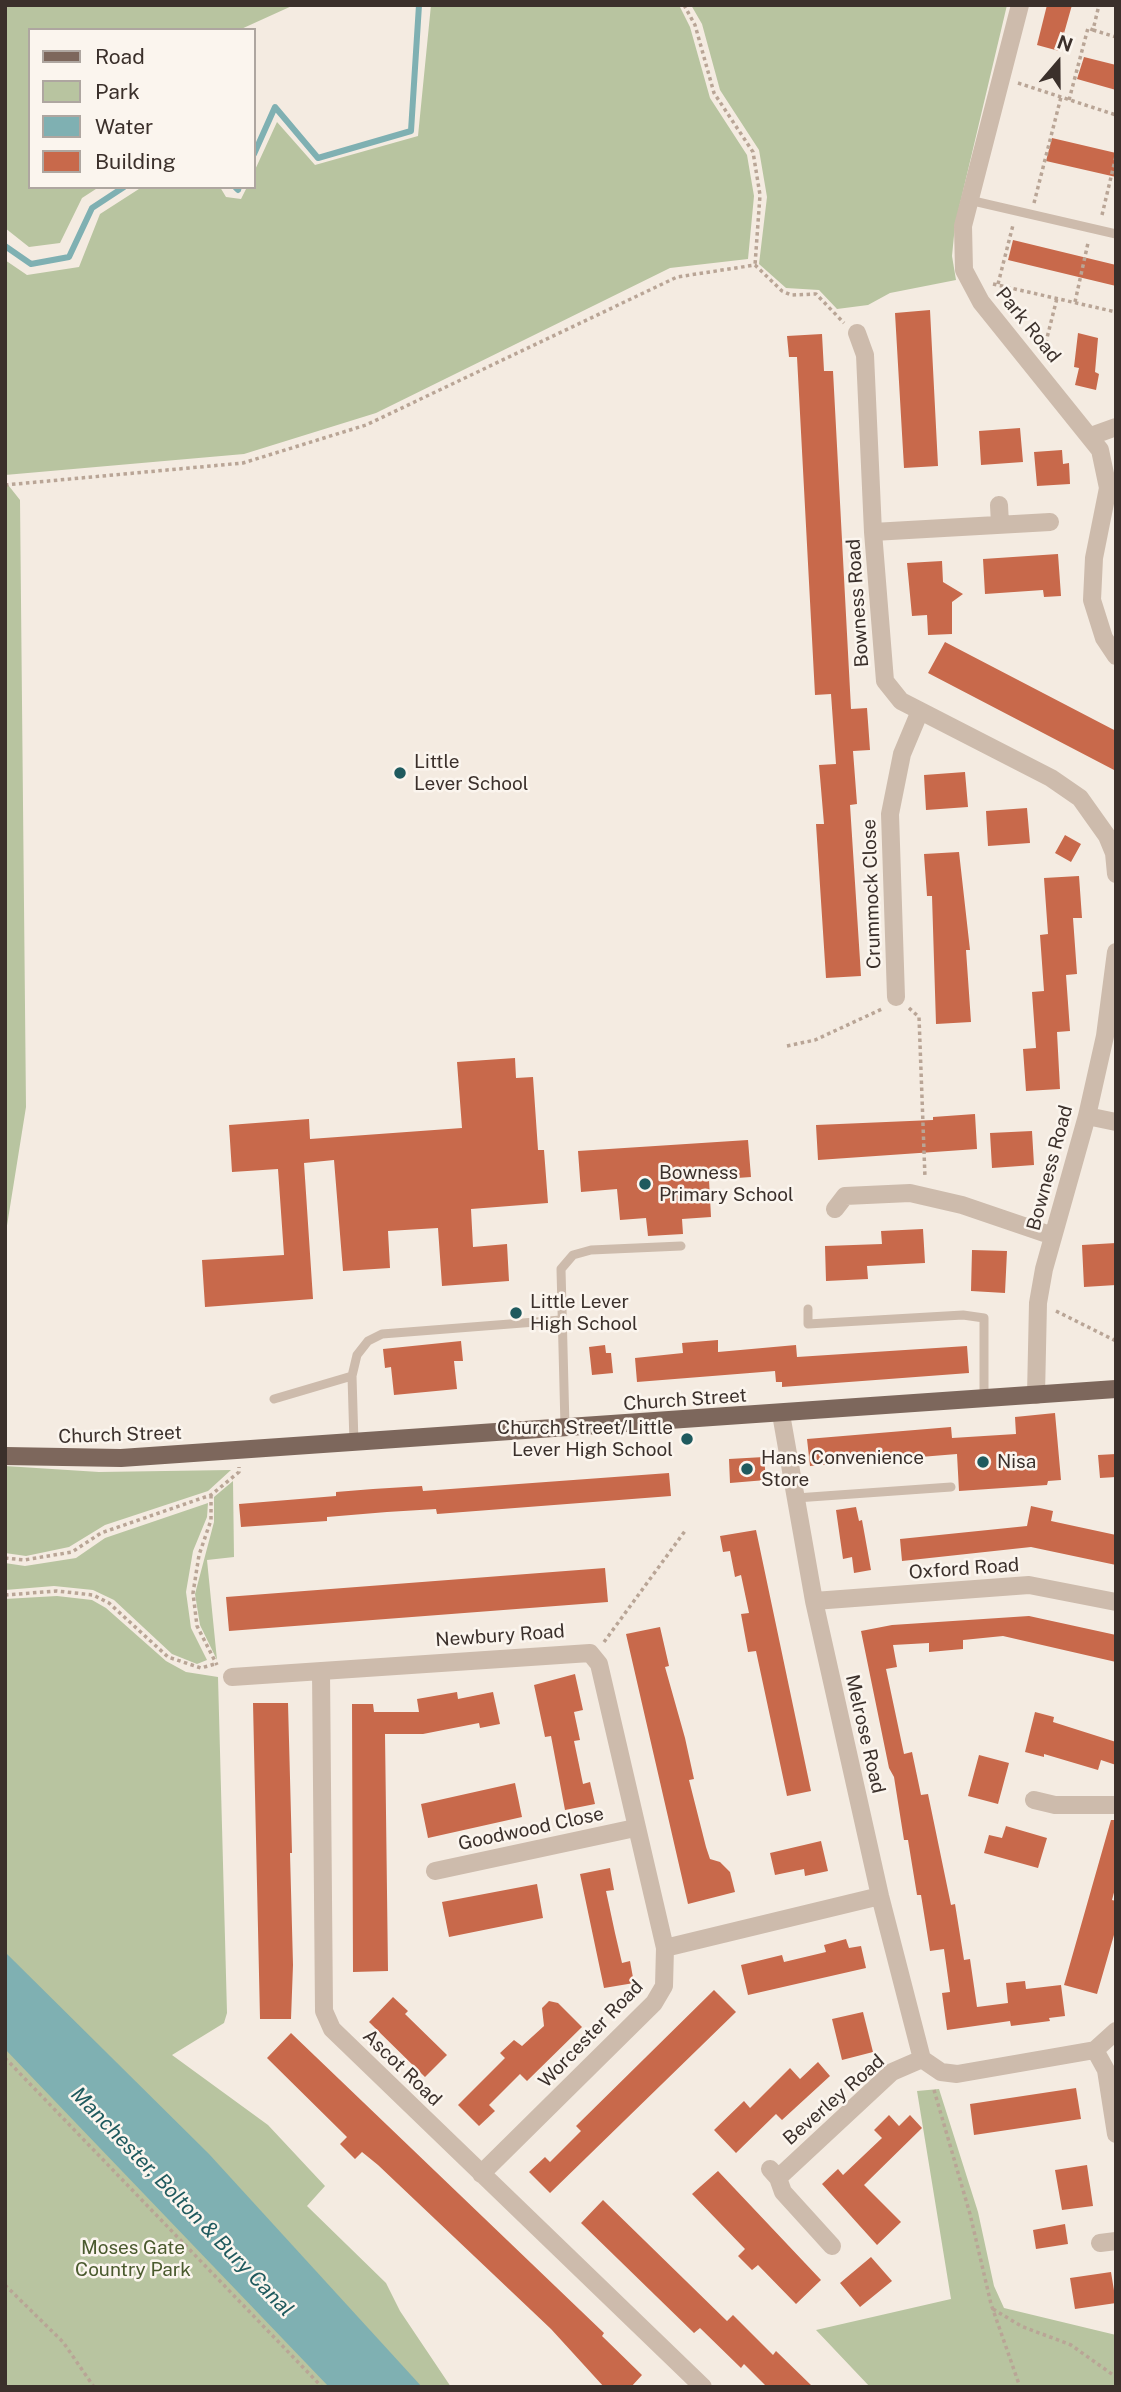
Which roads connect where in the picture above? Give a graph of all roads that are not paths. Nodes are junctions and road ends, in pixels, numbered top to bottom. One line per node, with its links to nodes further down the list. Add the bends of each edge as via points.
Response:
1 (1020, 5): 2 (street, Park Road)
2 (969, 200): 3 (lane); 6 (street, Park Road, via 961,246 970,284)
3 (1116, 234)
4 (857, 333): 10 (street, Bowness Road, via 865,355)
5 (1116, 427): 6 (street)
6 (1091, 436): 11 (street, Park Road, via 1105,464 1108,488 1094,558 1092,600 1104,638)
7 (999, 505): 9 (street)
8 (1050, 522): 9 (street)
9 (1000, 524): 10 (street)
10 (873, 532): 12 (street, Bowness Road, via 885,681 901,701)
11 (1116, 656)
12 (920, 712): 13 (street, Bowness Road, via 1067,788 1089,808); 16 (street, Crummock Close, via 902,754 890,814)
13 (1115, 853): 14 (street, Bowness Road)
14 (1116, 874)
15 (1116, 952): 17 (street, Bowness Road, via 1105,1036)
16 (896, 997)
17 (1087, 1116): 18 (street); 20 (street, Bowness Road)
18 (1116, 1122)
19 (835, 1209): 20 (street, via 845,1196 910,1193)
20 (1053, 1236): 26 (street, Bowness Road, via 1038,1303)
21 (681, 1246): 23 (lane, via 573,1255 561,1269)
22 (808, 1309): 28 (lane, via 808,1324 963,1315 984,1318)
23 (561, 1320): 24 (lane, via 382,1334 357,1355); 30 (lane)
24 (352, 1376): 27 (lane); 31 (lane)
25 (1116, 1389): 26 (main road, Church Street)
26 (1036, 1395): 28 (main road, Church Street)
27 (274, 1399)
28 (984, 1399): 29 (main road, Church Street)
29 (782, 1414): 30 (main road, Church Street); 34 (street, Melrose Road)
30 (565, 1429): 31 (main road, Church Street)
31 (354, 1443): 32 (main road, Church Street, via 121,1458)
32 (5, 1456)
33 (951, 1487): 34 (lane)
34 (796, 1498): 35 (street, Melrose Road)
35 (814, 1601): 36 (street, Oxford Road, via 1029,1585); 43 (street, Melrose Road)
36 (1116, 1602)
37 (321, 1671): 38 (street, Newbury Road); 41 (street, Newbury Road, via 585,1651 594,1655); 49 (street, Ascot Road, via 324,2011 331,2029)
38 (232, 1677)
39 (1034, 1800): 40 (street, via 1055,1805)
40 (1116, 1805)
41 (635, 1828): 42 (street, Goodwood Close); 44 (street)
42 (435, 1871)
43 (880, 1896): 44 (street); 47 (street, Melrose Road)
44 (664, 1948): 49 (street, Worcester Road, via 664,1986 654,2003)
45 (1116, 2031): 46 (street)
46 (1095, 2050): 47 (street, via 957,2074); 48 (street, via 1106,2070)
47 (929, 2064): 50 (street, Beverley Road, via 892,2072 774,2174 783,2192)
48 (1116, 2134)
49 (481, 2174): 51 (street, Ascot Road)
50 (832, 2246)
51 (703, 2387)

